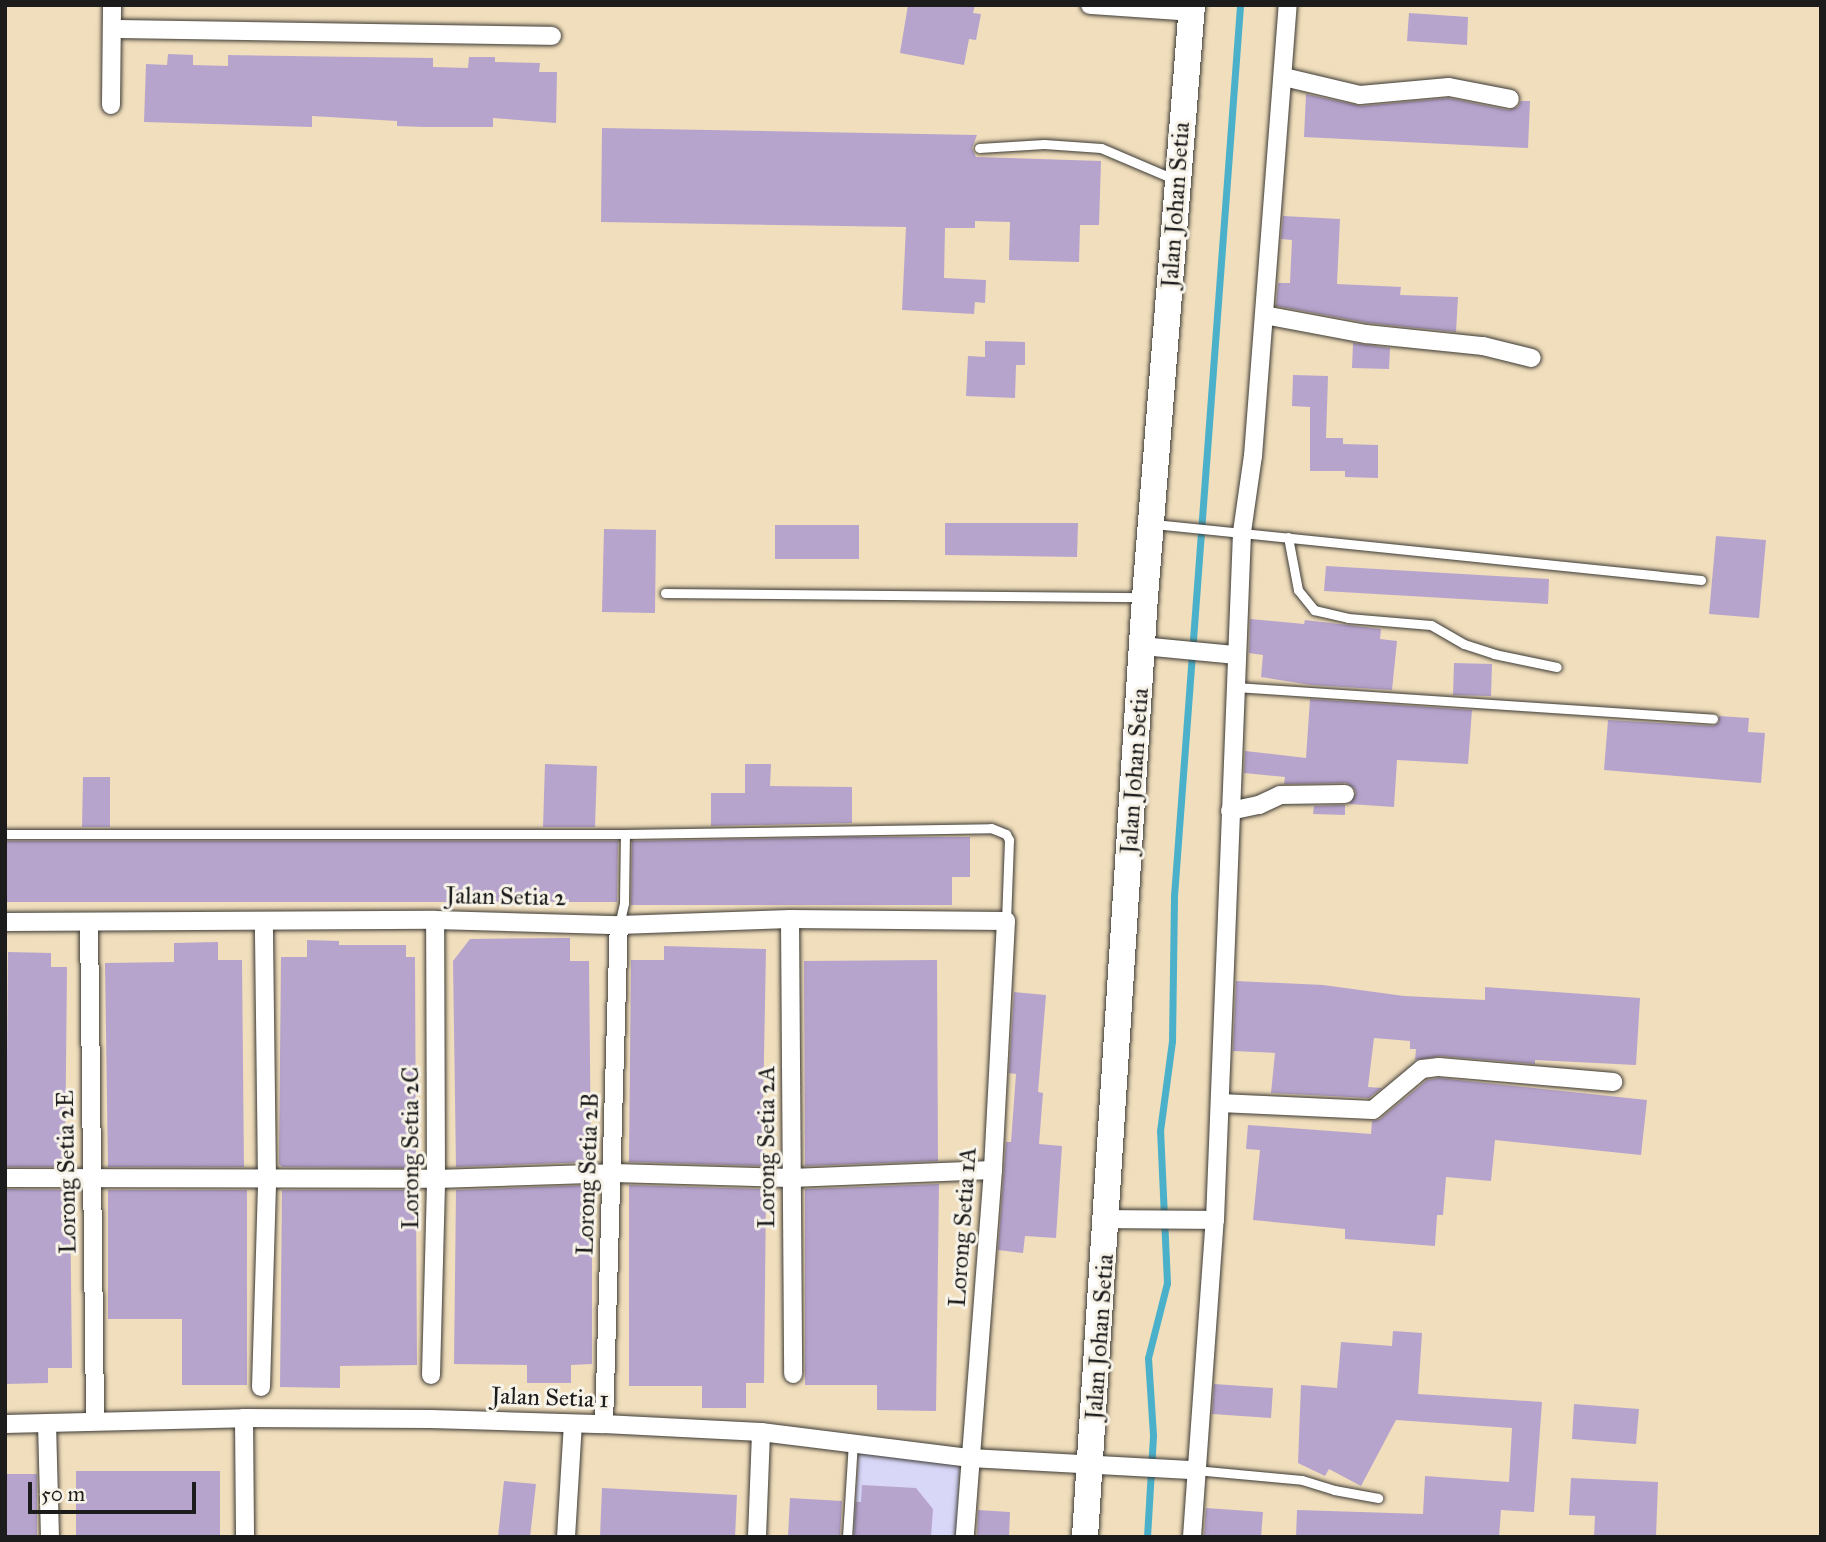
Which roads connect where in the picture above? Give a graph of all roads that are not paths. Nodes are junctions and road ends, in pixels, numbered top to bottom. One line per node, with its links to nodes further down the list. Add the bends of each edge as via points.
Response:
1 (112, 5): 5 (street)
2 (1090, 5): 4 (street)
3 (1288, 5): 7 (street)
4 (1192, 9): 11 (main road, Jalan Johan Setia)
5 (112, 29): 6 (street); 9 (street)
6 (552, 36)
7 (1284, 77): 8 (street, via 1360,95 1449,87); 12 (street)
8 (1510, 99)
9 (111, 105)
10 (979, 148): 11 (lane, via 1045,144 1101,148)
11 (1178, 180): 14 (main road, Jalan Johan Setia)
12 (1264, 315): 13 (street, via 1356,332 1483,345); 15 (street)
13 (1532, 358)
14 (1152, 523): 15 (lane); 19 (main road, Jalan Johan Setia)
15 (1242, 531): 16 (lane); 21 (street)
16 (1288, 537): 17 (lane); 22 (lane, via 1298,590 1314,610 1348,618 1431,625 1464,644)
17 (1701, 580)
18 (665, 593): 19 (lane)
19 (1145, 597): 20 (main road, Jalan Johan Setia)
20 (1142, 646): 21 (street); 45 (main road, Jalan Johan Setia)
21 (1228, 654): 23 (street)
22 (1557, 667)
23 (1236, 687): 24 (lane); 26 (street)
24 (1713, 719)
25 (1345, 793): 26 (street, via 1280,795)
26 (1230, 811): 37 (street)
27 (5, 834): 28 (lane)
28 (625, 834): 32 (lane, via 999,830 1009,840); 35 (lane, via 624,903)
29 (790, 919): 32 (street, Jalan Setia 2); 35 (street, Jalan Setia 2); 42 (street, Lorong Setia 2A)
30 (435, 920): 31 (street, Jalan Setia 2); 35 (street, Jalan Setia 2); 43 (street, Lorong Setia 2C)
31 (264, 921): 34 (street, Jalan Setia 2); 44 (street)
32 (1006, 921): 38 (street, Lorong Setia 1A)
33 (5, 922): 34 (street, Jalan Setia 2)
34 (89, 922): 40 (street, Lorong Setia 2E)
35 (619, 925): 39 (street, Lorong Setia 2B)
36 (1613, 1082): 37 (street, via 1439,1066 1422,1069 1373,1110)
37 (1220, 1103): 46 (street)
38 (993, 1170): 42 (street); 58 (street, Lorong Setia 1A)
39 (613, 1173): 42 (street); 43 (street); 55 (street, Lorong Setia 2B)
40 (91, 1177): 41 (street); 44 (street); 51 (street, Lorong Setia 2E)
41 (5, 1178)
42 (791, 1178): 47 (street, Lorong Setia 2A)
43 (436, 1179): 44 (street); 48 (street, Lorong Setia 2C)
44 (267, 1180): 49 (street)
45 (1107, 1219): 46 (street); 59 (main road, Jalan Johan Setia)
46 (1208, 1220): 60 (street)
47 (793, 1374)
48 (431, 1375)
49 (261, 1387)
50 (244, 1418): 51 (street, Jalan Setia 1); 54 (street, Jalan Setia 1); 63 (street)
51 (95, 1421): 52 (street, Jalan Setia 1)
52 (47, 1423): 53 (street, Jalan Setia 1); 62 (street)
53 (5, 1424)
54 (573, 1424): 55 (street, Jalan Setia 1); 64 (street)
55 (604, 1424): 56 (street, Jalan Setia 1)
56 (761, 1432): 57 (street, Jalan Setia 1); 65 (street)
57 (853, 1442): 58 (street, Jalan Setia 1); 66 (lane)
58 (970, 1458): 59 (street, Jalan Setia 1); 67 (street, Lorong Setia 1A)
59 (1091, 1465): 60 (street, Jalan Setia 1); 68 (main road, Jalan Johan Setia)
60 (1189, 1471): 61 (lane, via 1302,1480); 69 (street)
61 (1378, 1499)
62 (50, 1537)
63 (245, 1537)
64 (566, 1537)
65 (757, 1537)
66 (848, 1537)
67 (965, 1537)
68 (1086, 1537)
69 (1192, 1537)

